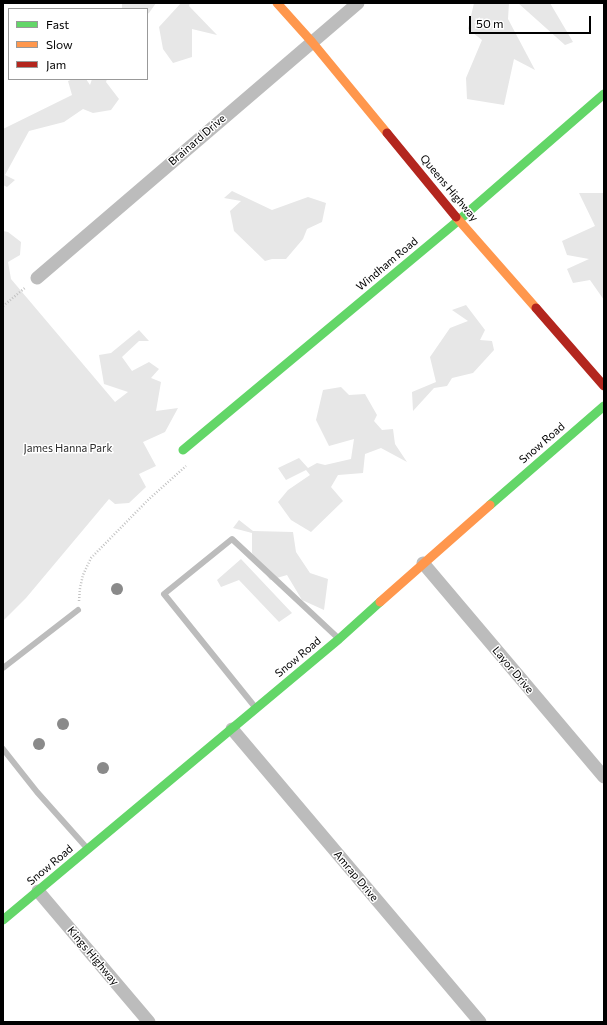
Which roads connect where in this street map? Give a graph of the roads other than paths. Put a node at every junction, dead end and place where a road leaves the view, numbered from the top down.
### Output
1 (277, 3) edge
2 (358, 3) edge
3 (312, 42) junction
4 (604, 94) edge
5 (459, 220) junction
6 (37, 278) road end
7 (604, 386) edge
8 (604, 406) edge
9 (183, 450) dead end
10 (423, 563) junction
11 (78, 610) road end
12 (339, 639) junction
13 (3, 668) edge
14 (256, 708) junction
15 (232, 729) junction
16 (3, 749) edge
17 (604, 777) edge
18 (88, 849) junction
19 (38, 891) junction
20 (3, 920) edge
21 (149, 1022) edge
22 (480, 1022) edge

1 - 3 street, Queens Highway
2 - 3 street, Brainard Drive
3 - 5 street, Queens Highway
3 - 6 street, Brainard Drive
4 - 5 street, Windham Road
5 - 7 street, Queens Highway
5 - 9 street, Windham Road
8 - 10 street, Snow Road
10 - 12 street, Snow Road
10 - 17 street, Layor Drive
11 - 13 lane
12 - 14 street, Snow Road
12 - 14 lane
14 - 15 street, Snow Road
15 - 18 street, Snow Road
15 - 22 street, Amrap Drive
16 - 18 lane
18 - 19 street, Snow Road
19 - 20 street, Snow Road
19 - 21 street, Kings Highway

